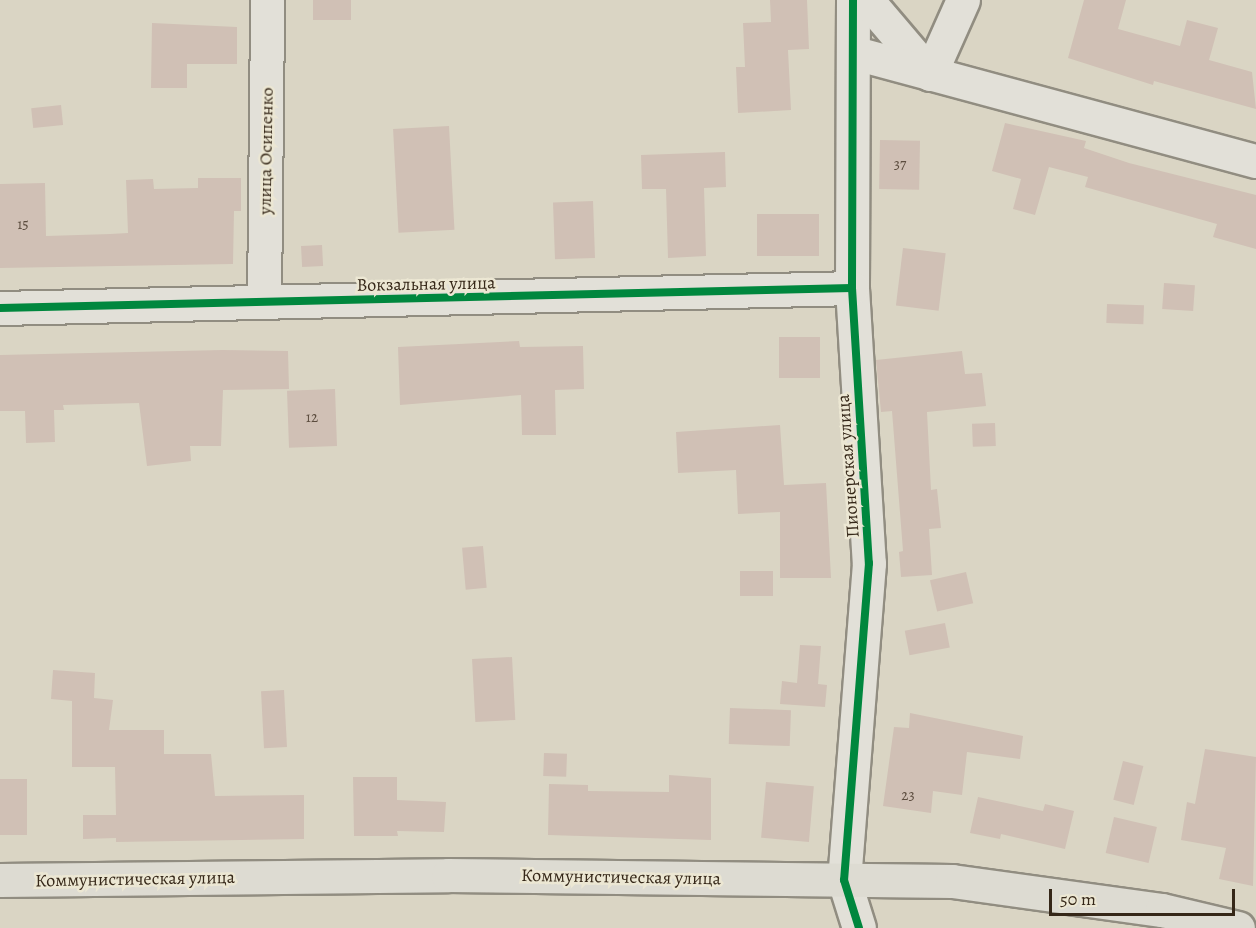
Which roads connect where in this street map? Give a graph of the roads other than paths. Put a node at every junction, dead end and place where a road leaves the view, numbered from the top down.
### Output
1 (267, 0) edge
2 (853, 0) edge
3 (867, 0) edge
4 (963, 0) edge
5 (855, 53) junction
6 (930, 74) junction
7 (1256, 161) edge
8 (852, 288) junction
9 (264, 301) junction
10 (0, 308) edge
11 (0, 880) edge
12 (844, 880) junction
13 (859, 928) edge
14 (1238, 928) edge

1 - 9 street, улица Осипенко
2 - 5 street, Пионерская улица
3 - 6 street
4 - 6 street
5 - 6 street
5 - 8 street, Пионерская улица
6 - 7 street
8 - 9 street, Вокзальная улица
8 - 12 street, Пионерская улица
9 - 10 street, Вокзальная улица
11 - 12 main road, Коммунистическая улица
12 - 13 street, Пионерская улица
12 - 14 main road, Коммунистическая улица

